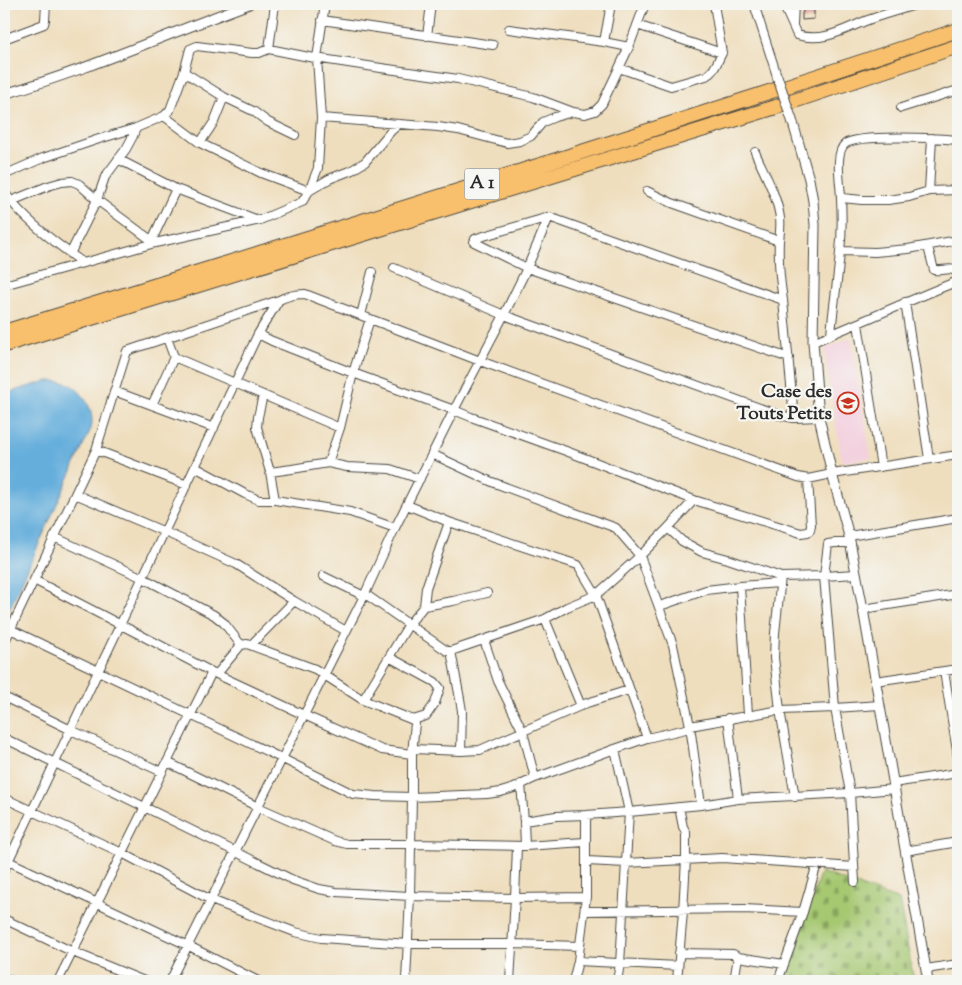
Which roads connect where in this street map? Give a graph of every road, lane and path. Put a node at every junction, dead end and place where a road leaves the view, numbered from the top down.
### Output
1 (46, 4) edge
2 (249, 4) edge
3 (275, 4) edge
4 (325, 4) edge
5 (431, 4) edge
6 (611, 4) edge
7 (645, 4) edge
8 (714, 4) edge
9 (754, 4) edge
10 (784, 4) edge
11 (794, 4) edge
12 (917, 4) edge
13 (322, 20) junction
14 (637, 25) junction
15 (792, 26) junction
16 (509, 29) dead end
17 (958, 30) edge
18 (427, 36) junction
19 (4, 39) edge
20 (604, 42) junction
21 (493, 45) dead end
22 (958, 46) edge
23 (629, 47) junction
24 (269, 49) junction
25 (722, 53) junction
26 (317, 58) junction
27 (619, 68) junction
28 (184, 72) junction
29 (778, 76) joint
30 (958, 90) edge
31 (4, 94) edge
32 (224, 97) junction
33 (901, 108) dead end
34 (573, 112) junction
35 (164, 116) junction
36 (321, 118) junction
37 (399, 124) junction
38 (136, 128) junction
39 (295, 135) dead end
40 (932, 138) junction
41 (958, 140) edge
42 (200, 143) junction
43 (755, 152) dead end
44 (118, 159) junction
45 (4, 174) edge
46 (176, 189) junction
47 (958, 190) edge
48 (4, 191) edge
49 (310, 191) junction
50 (647, 191) dead end
51 (929, 191) junction
52 (842, 198) junction
53 (97, 200) junction
54 (7, 203) edge
55 (549, 217) junction
56 (260, 220) junction
57 (958, 240) edge
58 (779, 241) junction
59 (154, 242) junction
60 (928, 247) junction
61 (840, 251) junction
62 (70, 254) junction
63 (82, 262) junction
64 (394, 268) dead end
65 (528, 268) junction
66 (372, 272) dead end
67 (958, 281) edge
68 (4, 285) edge
69 (279, 300) junction
70 (783, 300) junction
71 (905, 302) junction
72 (504, 314) junction
73 (361, 315) junction
74 (370, 319) junction
75 (858, 324) junction
76 (4, 332) edge
77 (258, 334) junction
78 (831, 335) junction
79 (167, 338) junction
80 (813, 342) junction
81 (4, 345) edge
82 (174, 357) junction
83 (788, 358) junction
84 (480, 361) junction
85 (353, 373) junction
86 (235, 383) junction
87 (114, 392) junction
88 (263, 395) junction
89 (152, 406) junction
90 (454, 410) junction
91 (819, 417) junction
92 (794, 418) junction
93 (214, 428) junction
94 (340, 428) junction
95 (96, 450) junction
96 (432, 454) junction
97 (958, 454) edge
98 (929, 459) junction
99 (328, 463) junction
100 (195, 467) junction
101 (881, 467) junction
102 (270, 472) junction
103 (832, 474) junction
104 (420, 479) junction
105 (808, 479) junction
106 (187, 485) junction
107 (75, 494) junction
108 (275, 500) junction
109 (694, 500) junction
110 (407, 506) junction
111 (958, 518) edge
112 (449, 522) junction
113 (395, 528) junction
114 (668, 528) junction
115 (165, 532) junction
116 (54, 537) junction
117 (849, 540) junction
118 (640, 556) junction
119 (856, 574) junction
120 (324, 576) dead end
121 (824, 576) junction
122 (143, 578) junction
123 (34, 580) junction
124 (780, 580) junction
125 (740, 586) junction
126 (487, 593) dead end
127 (958, 594) edge
128 (596, 595) junction
129 (364, 596) junction
130 (294, 600) junction
131 (424, 606) junction
132 (660, 606) junction
133 (863, 609) junction
134 (545, 618) junction
135 (409, 624) junction
136 (121, 625) junction
137 (10, 629) junction
138 (346, 631) junction
139 (484, 640) junction
140 (4, 643) edge
141 (241, 645) junction
142 (251, 645) junction
143 (451, 651) junction
144 (388, 657) junction
145 (958, 669) edge
146 (99, 670) junction
147 (944, 671) junction
148 (214, 673) junction
149 (324, 674) junction
150 (875, 681) junction
151 (629, 690) junction
152 (4, 697) edge
153 (363, 700) junction
154 (880, 705) junction
155 (581, 706) junction
156 (835, 708) junction
157 (780, 710) junction
158 (304, 715) junction
159 (748, 715) junction
160 (190, 716) junction
161 (728, 718) junction
162 (413, 720) junction
163 (690, 727) junction
164 (71, 730) junction
165 (522, 732) junction
166 (4, 738) edge
167 (646, 738) junction
168 (614, 749) junction
169 (412, 751) junction
170 (461, 751) junction
171 (958, 757) edge
172 (283, 759) junction
173 (167, 762) junction
174 (55, 764) junction
175 (162, 772) junction
176 (958, 773) edge
177 (535, 778) junction
178 (521, 784) junction
179 (894, 786) junction
180 (850, 793) junction
181 (412, 797) junction
182 (795, 797) junction
183 (4, 798) edge
184 (738, 800) junction
185 (701, 805) junction
186 (145, 807) junction
187 (258, 807) junction
188 (679, 807) junction
189 (32, 812) junction
190 (629, 812) junction
191 (586, 815) junction
192 (524, 821) junction
193 (585, 842) junction
194 (958, 842) edge
195 (411, 844) junction
196 (521, 846) junction
197 (905, 851) junction
198 (236, 852) junction
199 (122, 854) junction
200 (686, 859) junction
201 (6, 861) edge
202 (587, 861) junction
203 (626, 863) junction
204 (817, 864) junction
205 (854, 866) junction
206 (4, 870) edge
207 (855, 882) dead end
208 (410, 896) junction
209 (586, 897) junction
210 (515, 898) junction
211 (212, 900) junction
212 (97, 903) junction
213 (684, 909) junction
214 (624, 910) junction
215 (585, 911) junction
216 (803, 912) junction
217 (4, 919) edge
218 (409, 944) junction
219 (512, 944) junction
220 (189, 946) junction
221 (580, 946) junction
222 (73, 952) junction
223 (679, 954) junction
224 (738, 957) junction
225 (578, 961) junction
226 (620, 964) junction
227 (784, 964) junction
228 (958, 964) edge
229 (678, 966) junction
230 (926, 969) junction
231 (4, 978) edge
232 (12, 981) edge
233 (58, 981) edge
234 (144, 981) edge
235 (170, 981) edge
236 (258, 981) edge
237 (406, 981) edge
238 (510, 981) edge
239 (573, 981) edge
240 (617, 981) edge
241 (677, 981) edge
242 (734, 981) edge
243 (778, 981) edge
244 (928, 981) edge

1 - 19 street
2 - 31 street
3 - 24 street
4 - 13 street
5 - 18 street
6 - 20 street
7 - 14 street
8 - 25 street
9 - 29 street
10 - 15 street
11 - 15 street
12 - 15 street
13 - 18 street
13 - 26 street
14 - 23 street
14 - 25 street
16 - 20 street
17 - 76 highway, A 1
18 - 21 street
20 - 23 street
22 - 81 highway, A 1
23 - 27 street
24 - 26 street
24 - 28 street
25 - 27 street
26 - 34 street
26 - 36 street
27 - 34 street
28 - 32 street
28 - 35 street
29 - 80 street, bridge
30 - 33 street
32 - 39 street
32 - 42 street
34 - 37 street
35 - 38 street
35 - 42 street
36 - 37 street
36 - 49 street
37 - 49 street
38 - 44 street
38 - 45 street
40 - 41 street
40 - 51 street
40 - 52 street
42 - 49 street
43 - 58 street
44 - 46 street
44 - 53 street
46 - 56 street
46 - 59 street
47 - 51 street
48 - 54 street
49 - 56 street
50 - 58 street
51 - 52 street
52 - 61 street
53 - 54 street
53 - 59 street
53 - 62 street
54 - 62 street
55 - 65 street
55 - 65 street
55 - 70 street
56 - 59 street
57 - 60 street
58 - 70 street
59 - 63 street
60 - 61 street
60 - 67 street
61 - 78 street
62 - 63 street
63 - 68 street
64 - 72 street
65 - 72 street
65 - 83 street
66 - 73 street
67 - 71 street
69 - 73 street
69 - 77 street
69 - 79 street
70 - 83 street
71 - 75 street
71 - 98 street
72 - 84 street
72 - 92 street
73 - 74 street
74 - 84 street
74 - 85 street
75 - 78 street
75 - 101 street
77 - 85 street
77 - 86 street
78 - 80 street
79 - 82 street
79 - 87 street
80 - 91 street
82 - 86 street
82 - 89 street
83 - 92 street
84 - 90 street
84 - 105 street
85 - 90 street
85 - 94 street
86 - 88 street
86 - 93 street
87 - 89 street
87 - 95 street
88 - 94 street
88 - 102 street
89 - 93 street
90 - 96 street
90 - 109 street
91 - 92 street
91 - 103 street
93 - 100 street
94 - 99 street
95 - 106 street
95 - 107 street
96 - 104 street
96 - 118 street
97 - 98 street
98 - 101 street
99 - 102 street
99 - 104 street
100 - 106 street
100 - 108 street
101 - 103 street
102 - 108 street
103 - 105 street
103 - 117 street
104 - 110 street
105 - 109 street
106 - 115 street
107 - 115 street
107 - 116 street
108 - 113 street
109 - 114 street
110 - 112 street
110 - 113 street
111 - 117 street
112 - 128 street
112 - 131 street
113 - 129 street
114 - 118 street
114 - 124 street
115 - 122 street
115 - 130 street
116 - 122 street
116 - 123 street
117 - 119 street
117 - 121 street
118 - 128 street
118 - 132 street
119 - 121 street
119 - 133 street
120 - 129 street
121 - 124 street
121 - 156 street
122 - 136 street
122 - 141 street
123 - 136 street
123 - 137 street
124 - 125 street
124 - 157 street
125 - 132 street
125 - 159 street
126 - 131 street
127 - 133 street
128 - 134 street
128 - 151 street
129 - 135 street
129 - 138 street
130 - 138 street
130 - 142 street
131 - 135 street
132 - 163 street
133 - 150 street
134 - 139 street
134 - 155 street
135 - 143 street
135 - 144 street
136 - 146 street
136 - 148 street
137 - 140 street
137 - 146 street
138 - 149 street
139 - 143 street
139 - 165 street
141 - 142 street
141 - 148 street
142 - 149 street
143 - 170 street
144 - 153 street
144 - 162 street
145 - 147 street
146 - 160 street
146 - 164 street
147 - 150 street
147 - 171 street
148 - 158 street
148 - 160 street
149 - 153 street
149 - 158 street
150 - 154 street
151 - 155 street
151 - 167 street
152 - 164 street
153 - 162 street
154 - 156 street
154 - 179 street
155 - 165 street
156 - 157 street
156 - 180 street
157 - 159 street
157 - 182 street
158 - 169 street
158 - 172 street
159 - 161 street
160 - 172 street
160 - 173 street
161 - 163 street
161 - 184 street
162 - 169 street
163 - 167 street
163 - 185 street
164 - 174 street
164 - 175 street
165 - 170 street
165 - 177 street
166 - 174 street
167 - 168 street
168 - 177 street
168 - 190 street
169 - 170 street
169 - 181 street
172 - 181 street
172 - 187 street
173 - 175 street
173 - 187 street
174 - 186 street
174 - 189 street
175 - 186 street
176 - 179 street
177 - 178 street
178 - 181 street
178 - 192 street
179 - 180 street
179 - 197 street
180 - 182 street
180 - 205 street
181 - 195 street
182 - 184 street
183 - 189 street
184 - 185 street
185 - 188 street
186 - 198 street
186 - 199 street
187 - 195 street
187 - 198 street
188 - 190 street
188 - 200 street
189 - 199 street
189 - 201 street
190 - 191 street
190 - 203 street
191 - 192 street
191 - 193 street
192 - 196 street
193 - 196 street
193 - 202 street
194 - 197 street
195 - 196 street
195 - 208 street
196 - 210 street
197 - 230 street
198 - 208 street
198 - 211 street
199 - 211 street
199 - 212 street
200 - 203 street
200 - 204 street
200 - 213 street
201 - 206 street
201 - 212 street
202 - 203 street
202 - 209 street
203 - 214 street
204 - 205 street
204 - 216 street
205 - 207 street
208 - 210 street
208 - 218 street
209 - 210 street
209 - 215 street
210 - 219 street
211 - 218 street
211 - 220 street
212 - 220 street
212 - 222 street
213 - 214 street
213 - 216 street
213 - 223 street
214 - 215 street
214 - 226 street
215 - 221 street
216 - 227 street
217 - 222 street
218 - 219 street
218 - 237 street
219 - 221 street
219 - 238 street
220 - 235 street
220 - 236 street
221 - 225 street
222 - 233 street
222 - 234 street
223 - 224 street
223 - 229 street
224 - 227 street
224 - 242 street
225 - 226 street
225 - 239 street
226 - 229 street
226 - 240 street
227 - 243 street
228 - 230 street
229 - 241 street
230 - 244 street
231 - 232 street

